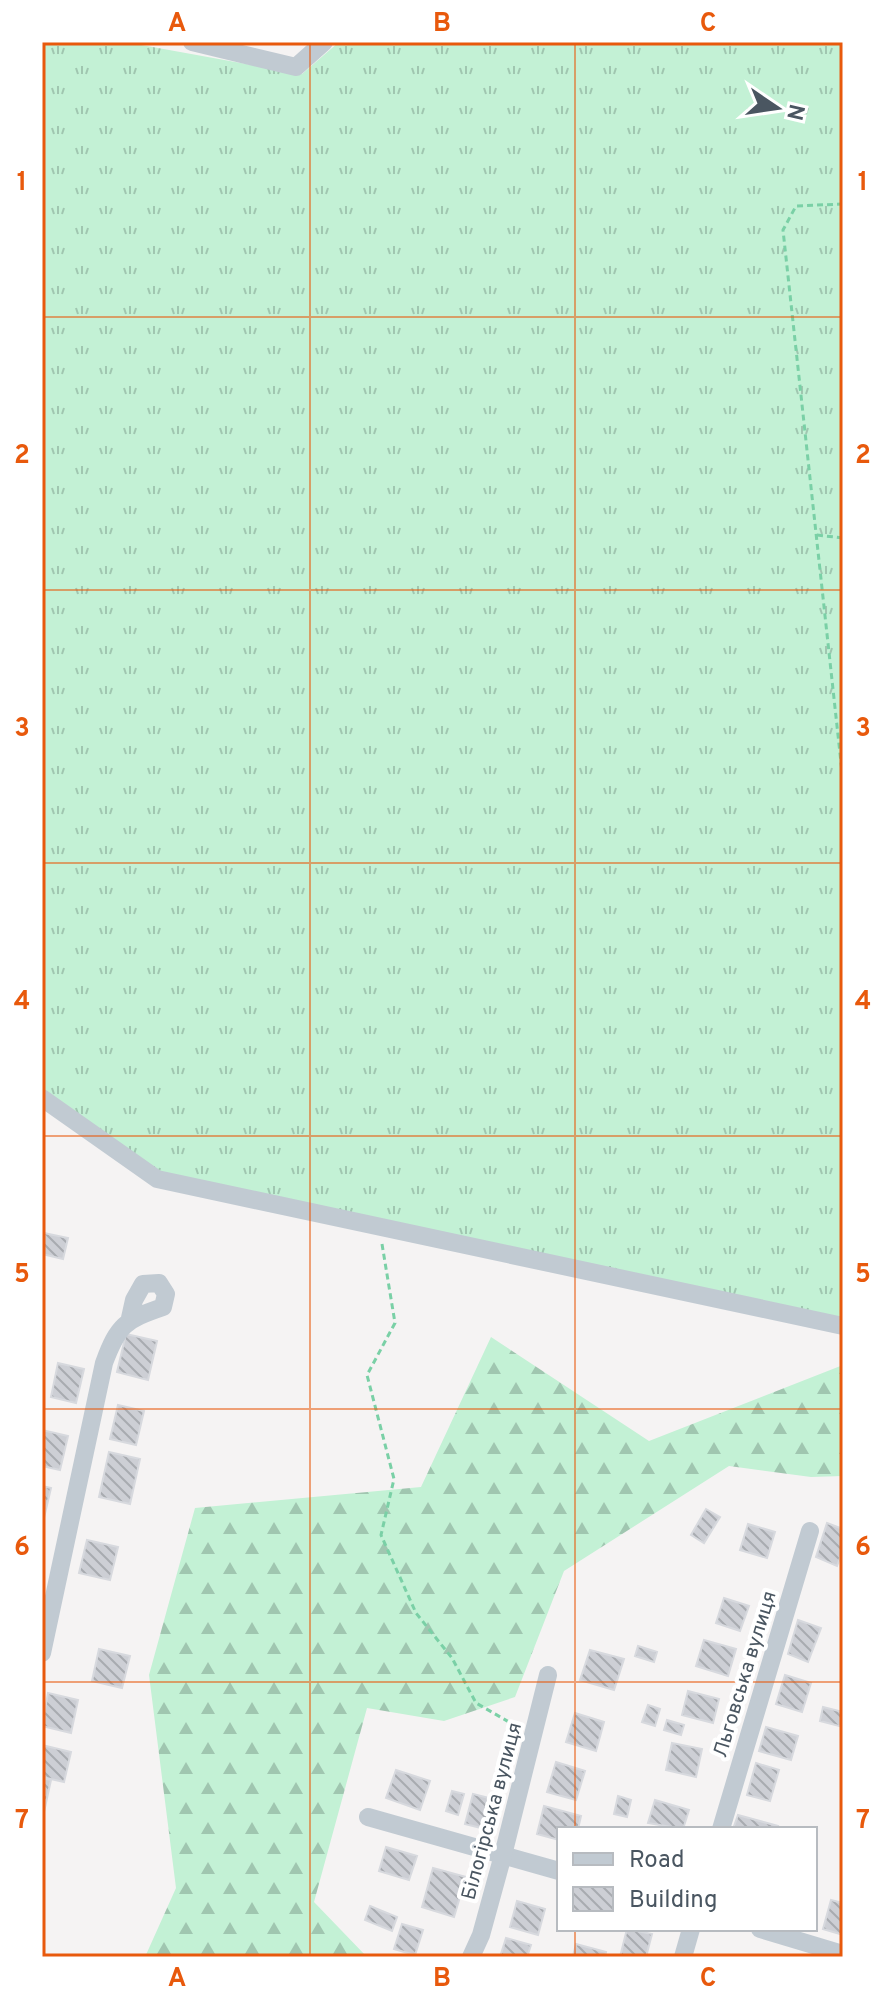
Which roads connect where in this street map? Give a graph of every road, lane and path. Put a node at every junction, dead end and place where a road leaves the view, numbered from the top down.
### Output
1 (192, 42) edge
2 (324, 42) edge
3 (843, 204) edge
4 (817, 535) junction
5 (843, 538) edge
6 (843, 781) edge
7 (42, 1098) edge
8 (385, 1228) junction
9 (130, 1318) dead end
10 (843, 1326) edge
11 (810, 1531) dead end
12 (42, 1653) edge
13 (548, 1675) dead end
14 (533, 1736) junction
15 (368, 1817) dead end
16 (722, 1827) edge
17 (503, 1855) junction
18 (557, 1870) edge
19 (690, 1931) edge
20 (767, 1931) edge
21 (843, 1954) edge
22 (471, 1957) edge
23 (683, 1957) edge

1 - 2 street
3 - 4 path
4 - 5 path
4 - 6 path
7 - 8 street
8 - 10 street
8 - 14 path
9 - 12 street
11 - 16 street, Льговська вулиця
13 - 14 street, Білогірська вулиця
14 - 17 street, Білогірська вулиця
15 - 17 street
17 - 18 street
17 - 22 street, Білогірська вулиця
19 - 23 street
20 - 21 street

